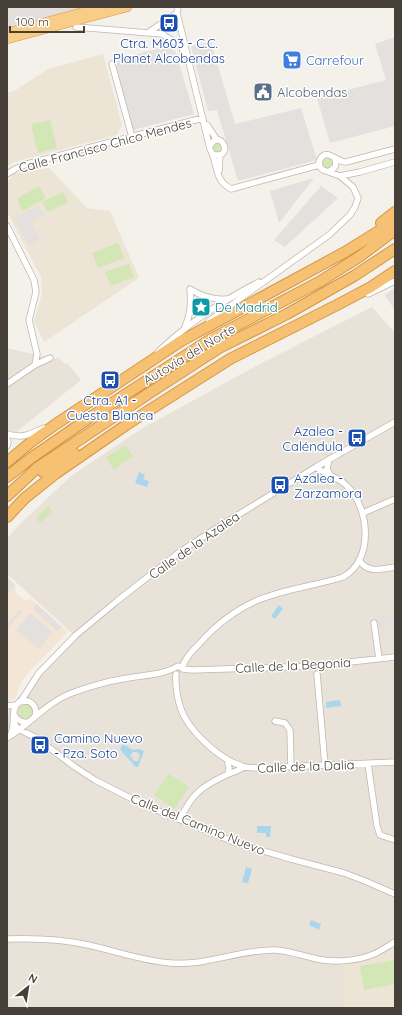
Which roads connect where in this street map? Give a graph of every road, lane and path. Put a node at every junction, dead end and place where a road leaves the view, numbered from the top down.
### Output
1 (102, 7) edge
2 (127, 7) edge
3 (177, 10) edge
4 (112, 11) junction
5 (76, 27) joint
6 (7, 32) edge
7 (149, 32) junction
8 (7, 39) edge
9 (112, 64) dead end
10 (191, 70) junction
11 (203, 118) junction
12 (132, 137) junction
13 (217, 140) junction
14 (210, 146) junction
15 (395, 149) edge
16 (213, 154) junction
17 (220, 155) junction
18 (336, 159) junction
19 (395, 162) edge
20 (319, 165) junction
21 (329, 171) junction
22 (7, 174) edge
23 (340, 176) junction
24 (218, 177) junction
25 (395, 212) edge
26 (395, 221) edge
27 (7, 226) edge
28 (395, 230) edge
29 (395, 249) edge
30 (311, 270) junction
31 (279, 271) junction
32 (395, 272) edge
33 (395, 281) edge
34 (226, 299) junction
35 (339, 304) junction
36 (184, 328) junction
37 (181, 341) junction
38 (164, 353) junction
39 (50, 358) dead end
40 (35, 365) junction
41 (142, 367) junction
42 (7, 384) edge
43 (395, 422) edge
44 (56, 424) junction
45 (126, 425) junction
46 (7, 434) edge
47 (7, 439) edge
48 (7, 446) edge
49 (329, 459) junction
50 (7, 462) edge
51 (316, 467) junction
52 (7, 471) edge
53 (7, 477) edge
54 (331, 477) junction
55 (7, 496) edge
56 (395, 499) edge
57 (363, 514) junction
58 (7, 517) edge
59 (359, 560) junction
60 (395, 567) edge
61 (374, 623) dead end
62 (395, 657) edge
63 (379, 659) junction
64 (183, 670) junction
65 (175, 672) junction
66 (317, 674) dead end
67 (21, 701) junction
68 (54, 702) junction
69 (34, 704) junction
70 (16, 705) junction
71 (7, 706) edge
72 (7, 712) edge
73 (14, 718) junction
74 (32, 720) junction
75 (275, 720) dead end
76 (20, 730) junction
77 (34, 737) junction
78 (8, 738) edge
79 (228, 759) junction
80 (395, 762) edge
81 (368, 764) junction
82 (325, 765) junction
83 (244, 767) junction
84 (291, 767) junction
85 (228, 774) junction
86 (180, 819) junction
87 (395, 840) edge
88 (395, 894) edge
89 (7, 939) edge
90 (395, 942) edge

1 - 6 highway
2 - 4 highway
3 - 7 street
3 - 10 street
4 - 5 highway
4 - 8 highway
5 - 7 street
7 - 10 street
9 - 12 street
10 - 11 street
11 - 12 street, Calle Francisco Chico Mendes
11 - 13 street
11 - 14 street
12 - 22 street, Calle Francisco Chico Mendes
13 - 14 street
13 - 17 street
14 - 16 street
15 - 18 street
16 - 17 street
16 - 24 street
17 - 24 street
18 - 20 street
18 - 21 street
19 - 23 street
20 - 21 street
20 - 24 street
21 - 23 street
23 - 31 street
25 - 30 highway
26 - 30 highway
27 - 40 street
28 - 53 highway, Autovía del Norte
29 - 55 highway, Autovía del Norte
30 - 37 highway
31 - 34 street
31 - 37 street
32 - 35 highway
33 - 35 street
34 - 36 street
34 - 36 street
35 - 45 highway
36 - 41 street
37 - 38 highway
38 - 41 highway
38 - 52 highway
39 - 40 street
40 - 42 street
41 - 44 highway
43 - 49 street, Calle de la Azalea
44 - 46 street
44 - 50 highway
45 - 55 highway
45 - 58 highway
47 - 48 street
49 - 51 street, Calle de la Azalea
49 - 54 street
51 - 54 street
51 - 67 street, Calle de la Azalea
54 - 57 street
56 - 57 street
57 - 59 street
59 - 60 street
59 - 64 street
61 - 63 street
62 - 63 street, Calle de la Begonia
63 - 64 street, Calle de la Begonia
64 - 65 street, Calle de la Begonia
65 - 68 street
65 - 79 street, Calle de la Dalia
66 - 82 street
67 - 69 street
67 - 70 street
68 - 69 street
68 - 74 street
69 - 74 street
70 - 71 street
70 - 73 street
72 - 73 street
73 - 74 street
73 - 76 street
73 - 78 street
74 - 76 street
74 - 77 street
75 - 84 street
76 - 77 street, Calle del Camino Nuevo
76 - 78 street
77 - 86 street, Calle del Camino Nuevo
79 - 83 street, Calle de la Dalia
79 - 85 street
80 - 81 street, Calle de la Dalia
81 - 82 street, Calle de la Dalia
81 - 87 street
82 - 84 street, Calle de la Dalia
83 - 84 street, Calle de la Dalia
83 - 85 street
85 - 86 street
86 - 88 street, Calle del Camino Nuevo
89 - 90 street

